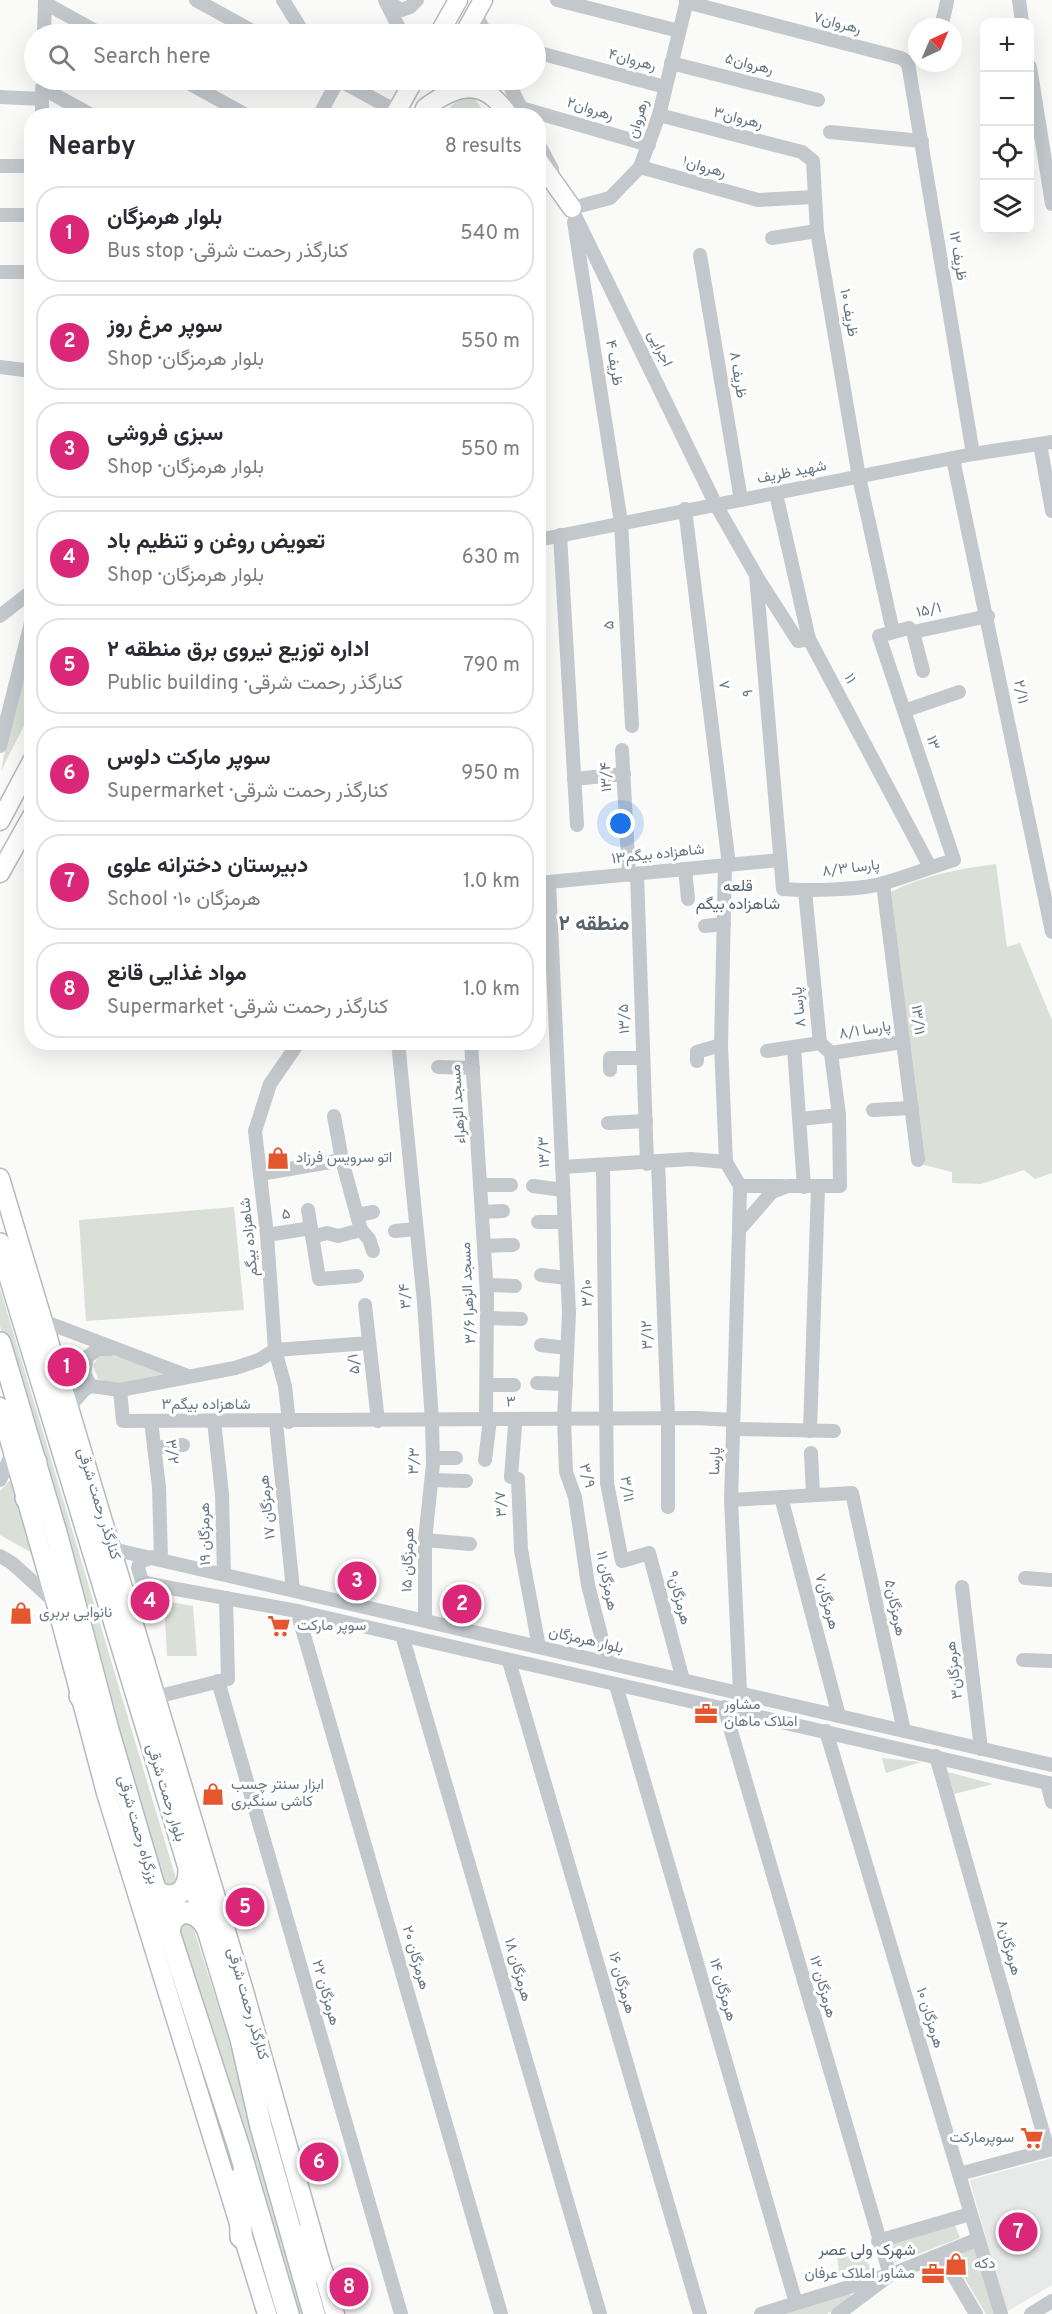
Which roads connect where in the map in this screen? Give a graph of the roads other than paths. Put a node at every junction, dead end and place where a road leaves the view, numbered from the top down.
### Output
1 (196, 0) edge
2 (283, 0) edge
3 (386, 0) edge
4 (417, 0) edge
5 (458, 0) edge
6 (557, 0) edge
7 (1019, 0) edge
8 (687, 1) edge
9 (45, 2) edge
10 (947, 2) dead end
11 (479, 7) edge
12 (943, 18) edge
13 (1021, 18) edge
14 (44, 24) edge
15 (84, 24) edge
16 (240, 24) edge
17 (298, 24) edge
18 (397, 24) edge
19 (445, 24) edge
20 (470, 24) edge
21 (483, 24) edge
22 (679, 31) junction
23 (546, 55) edge
24 (908, 59) edge
25 (671, 63) junction
26 (913, 72) edge
27 (1030, 72) edge
28 (665, 87) junction
29 (37, 90) edge
30 (42, 90) edge
31 (44, 90) edge
32 (201, 90) edge
33 (333, 90) edge
34 (356, 90) edge
35 (407, 90) edge
36 (435, 90) edge
37 (457, 90) edge
38 (483, 90) edge
39 (510, 90) edge
40 (0, 97) edge
41 (818, 100) dead end
42 (42, 108) edge
43 (78, 108) edge
44 (234, 108) edge
45 (323, 108) edge
46 (387, 108) edge
47 (398, 108) edge
48 (425, 108) edge
49 (428, 108) edge
50 (510, 108) edge
51 (516, 108) edge
52 (659, 115) junction
53 (546, 120) edge
54 (831, 132) dead end
55 (922, 141) junction
56 (649, 145) junction
57 (809, 156) joint
58 (546, 158) edge
59 (0, 166) edge
60 (24, 166) edge
61 (640, 167) junction
62 (546, 171) edge
63 (546, 184) edge
64 (814, 197) junction
65 (1052, 204) edge
66 (572, 208) junction
67 (0, 215) edge
68 (24, 216) edge
69 (818, 231) junction
70 (772, 238) dead end
71 (700, 255) dead end
72 (0, 272) edge
73 (24, 272) edge
74 (0, 367) edge
75 (24, 370) edge
76 (1046, 443) edge
77 (973, 454) junction
78 (953, 459) junction
79 (859, 477) junction
80 (776, 494) junction
81 (741, 500) junction
82 (716, 504) junction
83 (685, 509) junction
84 (1052, 511) edge
85 (621, 522) junction
86 (560, 535) junction
87 (546, 538) edge
88 (756, 575) junction
89 (24, 597) edge
90 (0, 616) edge
91 (988, 616) junction
92 (913, 632) junction
93 (886, 634) junction
94 (809, 639) junction
95 (24, 644) edge
96 (922, 671) dead end
97 (958, 692) dead end
98 (6, 699) edge
99 (904, 711) junction
100 (632, 726) dead end
101 (0, 746) edge
102 (622, 750) dead end
103 (624, 774) junction
104 (24, 776) edge
105 (574, 779) junction
106 (0, 821) edge
107 (577, 825) dead end
108 (24, 830) edge
109 (780, 860) junction
110 (954, 860) joint
111 (727, 865) junction
112 (930, 867) junction
113 (685, 869) junction
114 (0, 873) edge
115 (633, 874) junction
116 (546, 883) edge
117 (883, 884) junction
118 (783, 889) joint
119 (805, 891) junction
120 (688, 899) dead end
121 (546, 915) edge
122 (724, 924) junction
123 (705, 926) dead end
124 (1052, 932) edge
125 (903, 1042) junction
126 (721, 1045) junction
127 (794, 1048) junction
128 (826, 1048) junction
129 (293, 1050) edge
130 (399, 1050) edge
131 (472, 1050) edge
132 (767, 1051) dead end
133 (643, 1058) junction
134 (697, 1061) dead end
135 (438, 1067) dead end
136 (473, 1068) junction
137 (610, 1070) dead end
138 (912, 1108) junction
139 (873, 1110) dead end
140 (838, 1115) junction
141 (334, 1116) dead end
142 (800, 1119) junction
143 (646, 1120) junction
144 (608, 1123) dead end
145 (342, 1160) junction
146 (918, 1160) dead end
147 (726, 1162) junction
148 (653, 1163) junction
149 (479, 1164) joint
150 (562, 1167) junction
151 (603, 1167) junction
152 (260, 1174) junction
153 (0, 1178) edge
154 (480, 1185) junction
155 (511, 1185) dead end
156 (533, 1186) dead end
157 (740, 1186) junction
158 (788, 1186) junction
159 (804, 1187) junction
160 (818, 1187) junction
161 (563, 1190) junction
162 (308, 1210) dead end
163 (503, 1211) dead end
164 (373, 1212) dead end
165 (482, 1212) junction
166 (357, 1215) junction
167 (538, 1222) dead end
168 (565, 1222) junction
169 (416, 1229) junction
170 (361, 1230) junction
171 (739, 1230) junction
172 (395, 1231) dead end
173 (311, 1232) junction
174 (267, 1235) junction
175 (0, 1244) edge
176 (513, 1245) dead end
177 (484, 1246) junction
178 (373, 1251) dead end
179 (541, 1275) dead end
180 (357, 1276) dead end
181 (567, 1278) junction
182 (487, 1286) junction
183 (515, 1287) dead end
184 (365, 1305) dead end
185 (488, 1318) junction
186 (521, 1319) dead end
187 (43, 1321) junction
188 (0, 1343) edge
189 (369, 1343) junction
190 (541, 1345) dead end
191 (567, 1348) junction
192 (115, 1350) junction
193 (275, 1350) junction
194 (190, 1376) junction
195 (537, 1383) dead end
196 (566, 1384) junction
197 (487, 1385) junction
198 (514, 1385) dead end
199 (91, 1386) junction
200 (120, 1390) junction
201 (0, 1407) edge
202 (69, 1407) junction
203 (668, 1418) junction
204 (606, 1419) junction
205 (488, 1420) junction
206 (564, 1420) junction
207 (151, 1421) junction
208 (378, 1421) junction
209 (432, 1421) junction
210 (214, 1422) junction
211 (283, 1422) junction
212 (733, 1425) junction
213 (515, 1426) dead end
214 (810, 1431) junction
215 (834, 1431) dead end
216 (183, 1445) dead end
217 (154, 1448) junction
218 (13, 1451) junction
219 (811, 1453) dead end
220 (433, 1458) junction
221 (456, 1458) dead end
222 (485, 1460) dead end
223 (36, 1461) junction
224 (0, 1480) edge
225 (432, 1480) junction
226 (466, 1481) dead end
227 (813, 1495) junction
228 (781, 1497) junction
229 (26, 1498) junction
230 (731, 1500) junction
231 (429, 1502) joint
232 (668, 1507) dead end
233 (425, 1540) junction
234 (582, 1541) joint
235 (470, 1544) dead end
236 (112, 1548) junction
237 (0, 1556) edge
238 (157, 1558) junction
239 (622, 1562) joint
240 (224, 1574) junction
241 (1025, 1578) dead end
242 (1052, 1580) edge
243 (149, 1584) junction
244 (962, 1587) dead end
245 (293, 1590) junction
246 (127, 1597) junction
247 (226, 1598) junction
248 (56, 1604) junction
249 (297, 1611) junction
250 (425, 1620) junction
251 (402, 1635) junction
252 (539, 1647) junction
253 (1023, 1660) dead end
254 (1052, 1660) edge
255 (509, 1661) junction
256 (144, 1662) junction
257 (608, 1663) junction
258 (223, 1680) junction
259 (683, 1680) junction
260 (616, 1685) junction
261 (740, 1692) junction
262 (80, 1695) junction
263 (156, 1697) junction
264 (724, 1707) junction
265 (141, 1715) junction
266 (839, 1716) junction
267 (108, 1730) junction
268 (826, 1731) junction
269 (904, 1731) junction
270 (981, 1749) junction
271 (936, 1756) junction
272 (1052, 1765) edge
273 (1049, 1784) edge
274 (1052, 1802) edge
275 (189, 1870) junction
276 (153, 1883) junction
277 (206, 1926) junction
278 (170, 1938) junction
279 (239, 2148) junction
280 (1050, 2149) edge
281 (959, 2174) junction
282 (285, 2212) junction
283 (970, 2214) junction
284 (241, 2237) junction
285 (978, 2239) junction
286 (878, 2241) junction
287 (942, 2256) junction
288 (323, 2274) junction
289 (890, 2275) junction
290 (857, 2301) junction
291 (1052, 2301) edge
292 (796, 2303) junction
293 (267, 2314) edge
294 (288, 2314) edge
295 (314, 2314) edge
296 (335, 2314) edge
297 (401, 2314) edge
298 (501, 2314) edge
299 (600, 2314) edge
300 (700, 2314) edge
301 (761, 2314) edge
302 (838, 2314) edge
303 (865, 2314) edge
304 (976, 2314) edge
305 (1001, 2314) edge
306 (1031, 2314) edge

1 - 16 street
2 - 17 street
3 - 4 street
3 - 18 street
5 - 19 main road
6 - 22 street
7 - 13 street
8 - 22 street, رهروان
8 - 24 street, رهروان۷
9 - 14 street
9 - 15 street
10 - 12 street
11 - 20 main road
11 - 21 street
22 - 25 street, رهروان
23 - 28 street, رهروان۴
25 - 28 street, رهروان
25 - 41 street, رهروان۵
26 - 55 street, ظریف ۱۲
27 - 65 street
28 - 52 street, رهروان
29 - 40 street
30 - 42 street
31 - 43 street
32 - 44 street
33 - 45 street
34 - 46 street
35 - 47 main road
36 - 48 main road
37 - 49 main road
38 - 50 main road
39 - 51 street
52 - 56 street, رهروان
52 - 57 street, رهروان۳
53 - 56 street, رهروان۲
54 - 55 street
55 - 77 street, ظریف ۱۲
56 - 61 street, رهروان
57 - 64 street, ظریف ۱۰
58 - 66 street, اجرایی
59 - 60 street
61 - 64 street, رهروان۱
61 - 66 street, رهروان
62 - 66 main road
63 - 66 street
64 - 69 street, ظریف ۱۰
66 - 82 street, اجرایی
66 - 85 street, ظریف ۴
67 - 68 street
69 - 70 street
69 - 79 street, ظریف ۱۰
71 - 81 street, ظریف ۸
72 - 73 street
74 - 75 street
76 - 77 street, شهید ظریف
76 - 84 street
77 - 78 street, شهید ظریف
78 - 79 street, شهید ظریف
78 - 91 street, ۲/۱۱
79 - 80 street, شهید ظریف
79 - 93 street, ۱۳
80 - 81 street, شهید ظریف
80 - 94 street, ۱۱
81 - 82 street, شهید ظریف
82 - 83 street, شهید ظریف
82 - 88 street, ۹
83 - 85 street, شهید ظریف
83 - 111 street, ۷
85 - 86 street, شهید ظریف
85 - 100 street, ۵
86 - 87 street, شهید ظریف
86 - 105 street
88 - 94 street
88 - 109 street, ۹
89 - 90 street
91 - 92 street, ۱۵/۱
91 - 124 street, ۲/۱۱
92 - 93 street, ۱۵/۱
92 - 96 street
93 - 99 street, ۱۳
94 - 112 street, ۱۱
95 - 98 street
97 - 99 street
98 - 101 street
99 - 110 street, ۱۳
102 - 103 street, ۱۳/۴
103 - 105 street
103 - 115 street, ۱۳/۴
104 - 106 main road
105 - 107 street
108 - 114 main road
109 - 111 street, شاهزاده بیگم۱۳
109 - 118 street, ۹
110 - 112 street, ۸/۳ پارسا
111 - 113 street, شاهزاده بیگم۱۳
111 - 122 street, ۷
112 - 117 street, ۸/۳ پارسا
113 - 115 street, شاهزاده بیگم۱۳
113 - 120 street
115 - 116 street, شاهزاده بیگم۱۳
115 - 133 street, ۱۳/۵
117 - 119 street, ۸/۳ پارسا
117 - 125 street, ۱۳/۱۱
118 - 119 street, ۸/۳ پارسا
119 - 128 street, ۸ پارسا
121 - 150 street, ۱۳/۳
122 - 123 street
122 - 126 street, ۷
125 - 128 street, ۸/۱ پارسا
125 - 138 street, ۱۳/۱۱
126 - 134 street
126 - 147 street, ۷
127 - 128 street, ۸/۱ پارسا
127 - 132 street, ۸/۱ پارسا
127 - 142 street
128 - 140 street, ۸ پارسا
129 - 152 street, شاهزاده بیگم
130 - 169 street, ۳/۴
131 - 136 street, مسجد الزهراء
133 - 137 street
133 - 143 street, ۱۳/۵
135 - 136 street
136 - 149 street, مسجد الزهراء
138 - 139 street
138 - 146 street, ۱۳/۱۱
140 - 142 street
140 - 160 street, ۸ پارسا
141 - 145 street
142 - 159 street
143 - 144 street
143 - 148 street, ۱۳/۵
145 - 152 street
145 - 166 street
147 - 148 street
147 - 157 street
148 - 151 street
148 - 203 street, ۳/۱۲
149 - 154 street, مسجد الزهرا ۳/۶
150 - 151 street
150 - 161 street, ۱۳/۳
151 - 204 street, ۳/۱۰
152 - 174 street, شاهزاده بیگم
153 - 187 main road, کنارگذر رحمت شرقی
154 - 155 street
154 - 165 street, مسجد الزهرا ۳/۶
156 - 161 street
157 - 158 street
157 - 171 street, پارسا
158 - 159 street
158 - 171 street
159 - 160 street
160 - 214 street
161 - 168 street, ۱۳/۳
162 - 173 street
163 - 165 street
164 - 166 street
165 - 177 street, مسجد الزهرا ۳/۶
166 - 170 street
167 - 168 street
168 - 181 street, ۱۳/۳
169 - 172 street
169 - 209 street, ۳/۴
170 - 173 street, ۵
170 - 178 street
171 - 212 street, پارسا
173 - 174 street, ۵
173 - 180 street
174 - 193 street, شاهزاده بیگم
175 - 265 highway
176 - 177 street
177 - 182 street, مسجد الزهرا ۳/۶
179 - 181 street
181 - 191 street, ۱۳/۳
182 - 183 street
182 - 185 street, مسجد الزهرا ۳/۶
184 - 189 street, ۵/۱
185 - 186 street
185 - 197 street, مسجد الزهرا ۳/۶
187 - 192 street
187 - 202 main road, کنارگذر رحمت شرقی
188 - 223 highway, بزرگراه رحمت شرقی
189 - 193 street
189 - 208 street, ۵/۱
190 - 191 street
191 - 196 street, ۱۳/۳
192 - 194 street
192 - 199 street
193 - 194 street
193 - 211 street, شاهزاده بیگم
194 - 200 street
195 - 196 street
196 - 206 street, ۱۳/۳
197 - 198 street
197 - 205 street, مسجد الزهرا ۳/۶
199 - 200 street
199 - 202 street
200 - 207 street, ۳شاهزاده بیگم
201 - 218 main road
202 - 236 main road, کنارگذر رحمت شرقی
203 - 204 street, ۳
203 - 212 street, ۳
203 - 232 street, ۳/۱۲
204 - 206 street, ۳
204 - 239 street, ۳/۱۱
205 - 206 street, ۳
205 - 209 street, ۳
205 - 222 street, مسجد الزهرا ۳/۶
206 - 234 street, ۳/۹
207 - 210 street, ۳شاهزاده بیگم
207 - 217 street, ۳/۲
208 - 209 street, ۳
208 - 211 street, ۳
209 - 220 street, ۳/۳
210 - 211 street, ۳شاهزاده بیگم
210 - 240 street, هرمزگان ۱۹
211 - 245 street, هرمزگان ۱۷
212 - 214 street, ۳
212 - 230 street, پارسا
213 - 252 street, ۳/۷
214 - 215 street, ۳
216 - 217 street
217 - 238 street, ۳/۲
218 - 224 street
218 - 229 main road
219 - 227 street
220 - 221 street
220 - 225 street, ۳/۳
223 - 229 highway
223 - 267 highway, بزرگراه رحمت شرقی
225 - 226 street
225 - 231 street, ۳/۳
227 - 228 street
227 - 269 street, هرمزگان۵
228 - 230 street
228 - 266 street, هرمزگان۷
229 - 248 main road
230 - 261 street, پارسا
231 - 233 street, هرمزگان ۱۵
233 - 235 street
233 - 250 street, هرمزگان ۱۵
234 - 257 street, هرمزگان ۱۱
236 - 238 street, بلوار هرمزگان
236 - 246 main road, کنارگذر رحمت شرقی
237 - 248 street
238 - 240 street, بلوار هرمزگان
238 - 243 street
239 - 259 street, هرمزگان۹
240 - 245 street, بلوار هرمزگان
241 - 242 street
243 - 246 street
243 - 247 street
244 - 270 street, هرمزگان۳
245 - 250 street, بلوار هرمزگان
246 - 256 main road, کنارگذر رحمت شرقی
247 - 249 street
247 - 258 street, هرمزگان ۲۲
248 - 262 main road
249 - 251 street
249 - 298 street, هرمزگان ۲۰
250 - 252 street, بلوار هرمزگان
251 - 255 street
251 - 299 street, هرمزگان ۱۸
252 - 257 street, بلوار هرمزگان
253 - 254 street
255 - 260 street
255 - 300 street, هرمزگان ۱۶
256 - 263 main road, کنارگذر رحمت شرقی
256 - 265 highway
257 - 259 street, بلوار هرمزگان
258 - 263 street
258 - 297 street, هرمزگان ۲۲
259 - 261 street, بلوار هرمزگان
260 - 264 street
260 - 292 street, هرمزگان ۱۴
261 - 266 street, بلوار هرمزگان
262 - 267 highway
262 - 284 main road
263 - 288 main road, کنارگذر رحمت شرقی
264 - 268 street
264 - 286 street, هرمزگان ۱۲
265 - 275 highway, بلوار رحمت شرقی
266 - 269 street, بلوار هرمزگان
267 - 276 highway, بزرگراه رحمت شرقی
268 - 271 street
268 - 281 street, هرمزگان ۱۰
269 - 270 street, بلوار هرمزگان
270 - 272 street, بلوار هرمزگان
271 - 273 street
271 - 280 street, هرمزگان۸
273 - 274 street
275 - 276 highway
275 - 277 highway
276 - 278 highway, بزرگراه رحمت شرقی
277 - 278 highway
277 - 282 highway
278 - 279 highway, بزرگراه رحمت شرقی
279 - 284 highway
279 - 294 highway, بزرگراه رحمت شرقی
280 - 281 street
281 - 283 street, هرمزگان ۱۰
282 - 288 highway
282 - 295 highway
283 - 285 street, هرمزگان ۱۰
283 - 286 street
284 - 293 main road
285 - 287 street
285 - 305 street, هرمزگان ۱۰
286 - 289 street, هرمزگان ۱۲
287 - 289 street
287 - 304 street
288 - 296 main road, کنارگذر رحمت شرقی
289 - 290 street
289 - 292 street
290 - 302 street
290 - 303 street
291 - 306 street
292 - 301 street

